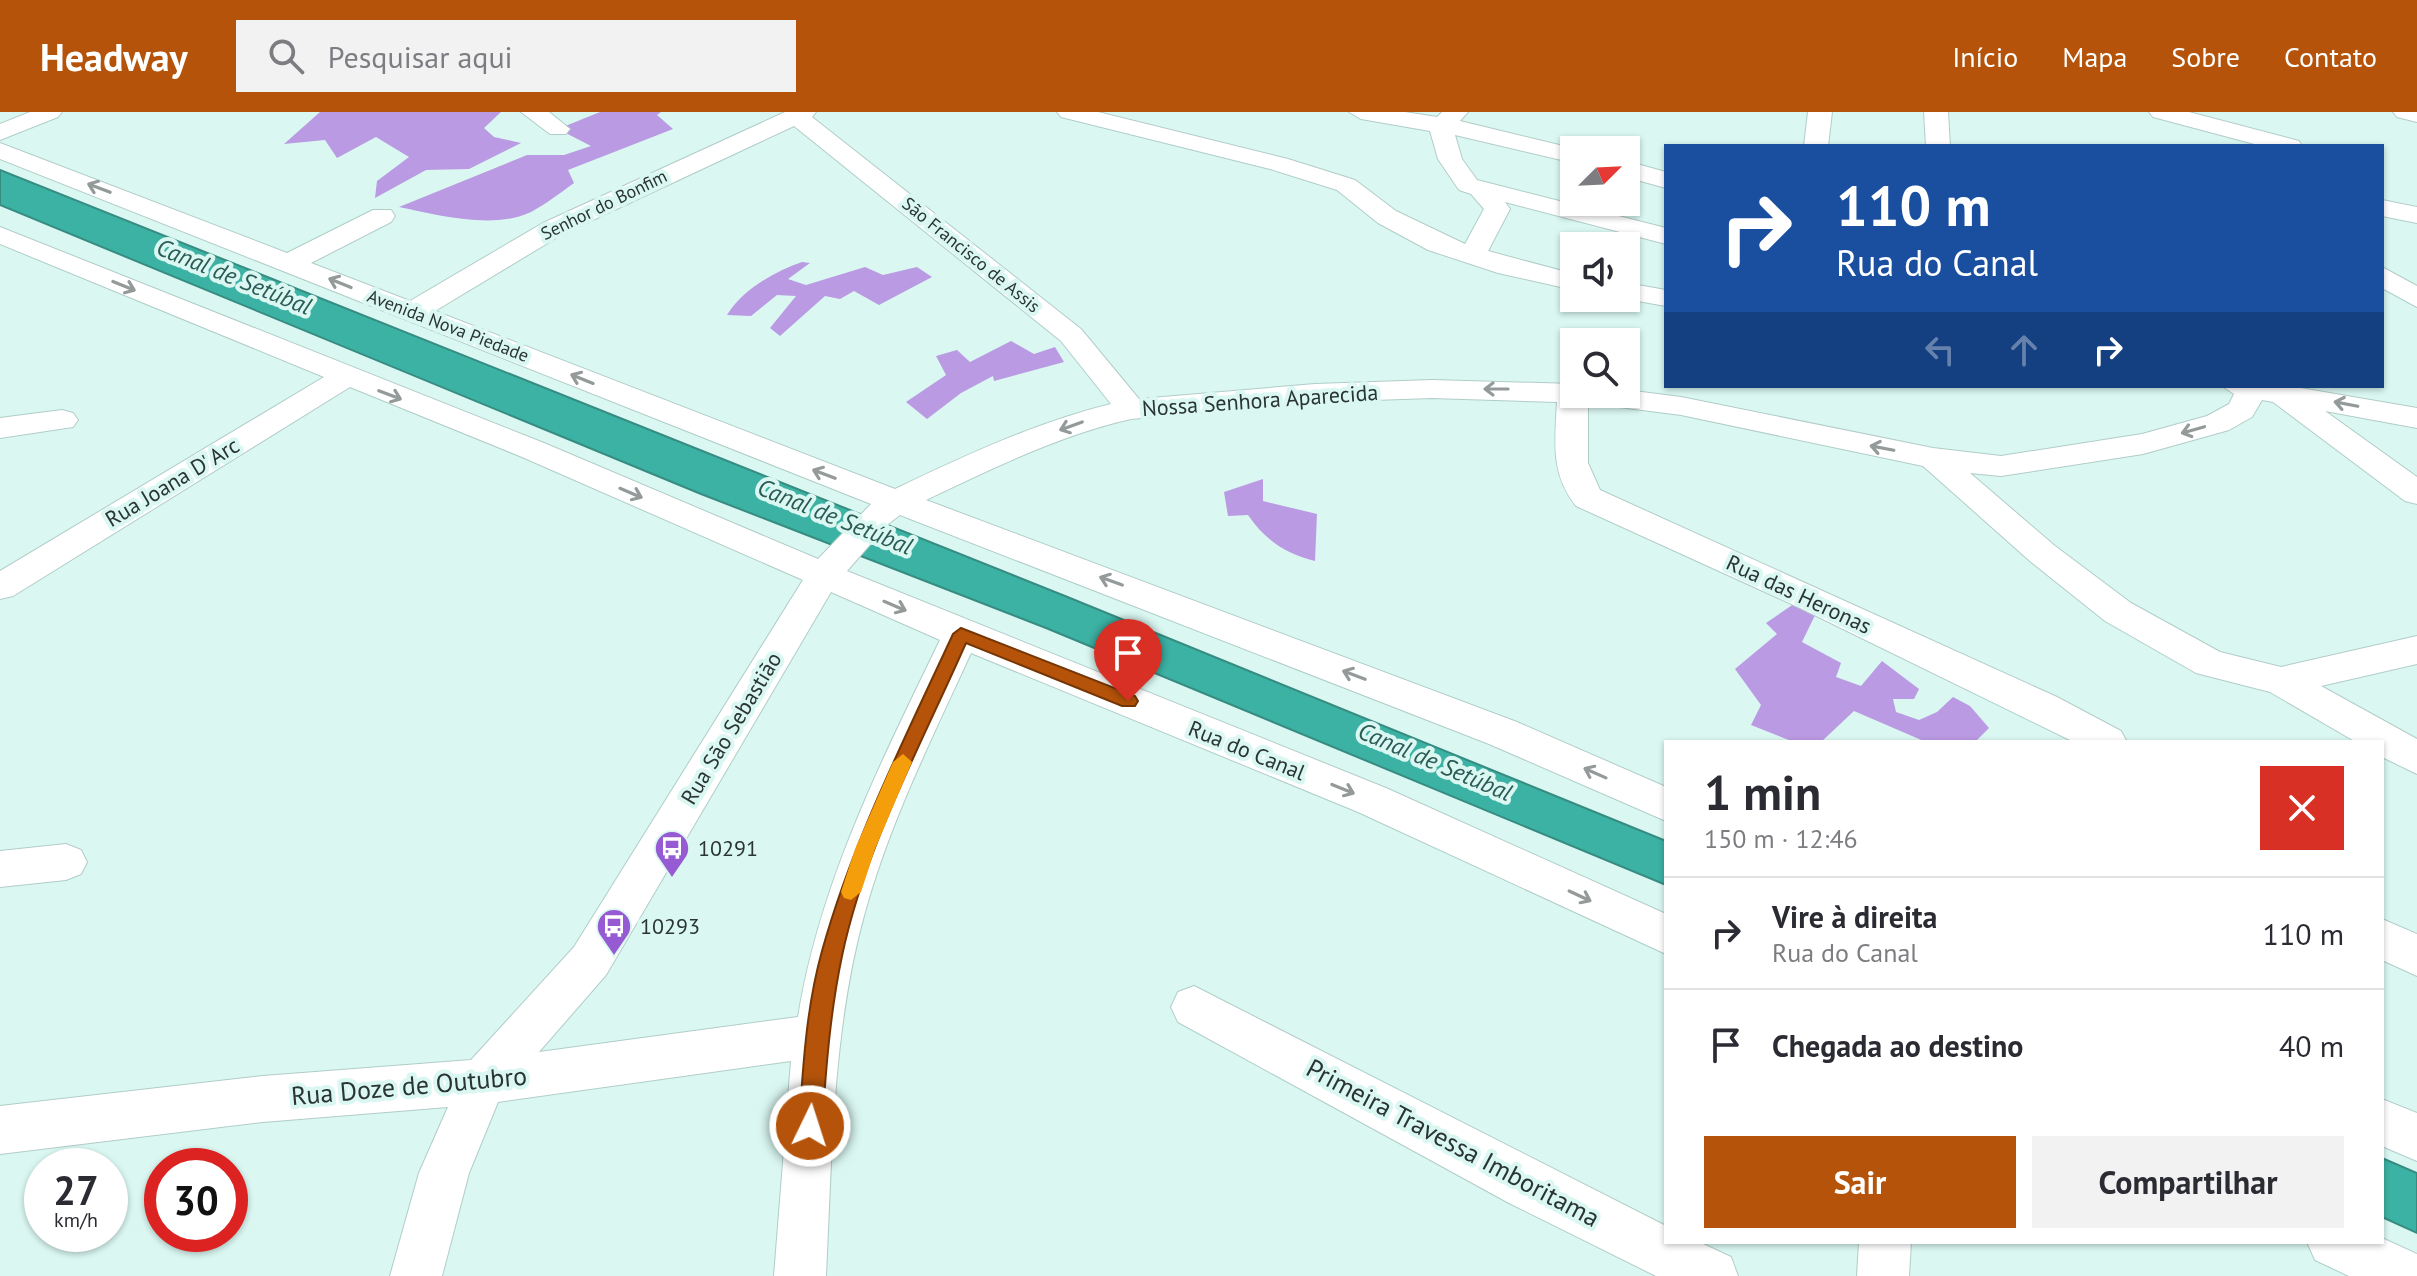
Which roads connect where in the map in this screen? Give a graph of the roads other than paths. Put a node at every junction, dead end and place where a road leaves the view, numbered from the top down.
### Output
1 (50, 112) edge
2 (533, 112) edge
3 (1069, 112) edge
4 (1361, 112) edge
5 (1820, 112) edge
6 (1936, 112) edge
7 (2161, 112) edge
8 (2405, 112) edge
9 (800, 114) edge
10 (2417, 115) edge
11 (1448, 119) edge
12 (558, 129) dead end
13 (0, 133) edge
14 (1816, 144) edge
15 (1938, 144) edge
16 (2282, 144) edge
17 (0, 150) edge
18 (1560, 152) edge
19 (1640, 173) edge
20 (1664, 179) edge
21 (1483, 192) junction
22 (2384, 208) edge
23 (2417, 215) edge
24 (382, 216) dead end
25 (0, 235) edge
26 (1664, 236) edge
27 (1472, 256) junction
28 (289, 263) junction
29 (2384, 276) edge
30 (1560, 278) edge
31 (1640, 293) edge
32 (1664, 298) edge
33 (2417, 299) edge
34 (412, 312) junction
35 (345, 377) junction
36 (2255, 388) edge
37 (1560, 392) edge
38 (1640, 401) edge
39 (1577, 408) edge
40 (1131, 409) junction
41 (2417, 418) edge
42 (62, 420) dead end
43 (0, 428) edge
44 (1933, 458) junction
45 (2417, 493) edge
46 (886, 509) junction
47 (832, 564) junction
48 (0, 587) edge
49 (961, 634) junction
50 (2417, 650) edge
51 (2281, 681) junction
52 (2104, 740) edge
53 (2417, 758) edge
54 (1664, 804) edge
55 (66, 862) dead end
56 (0, 869) edge
57 (1664, 934) edge
58 (2384, 939) edge
59 (2417, 956) edge
60 (1194, 1007) dead end
61 (817, 1036) junction
62 (483, 1082) junction
63 (2384, 1123) edge
64 (0, 1130) edge
65 (2417, 1137) edge
66 (1885, 1244) edge
67 (2337, 1244) edge
68 (416, 1276) edge
69 (800, 1276) edge
70 (1712, 1276) edge
71 (1883, 1276) edge
72 (2407, 1276) edge

1 - 13 street
2 - 12 street
3 - 27 street
4 - 11 street
5 - 14 street
6 - 15 street
7 - 16 street
8 - 10 street
9 - 34 street, Senhor do Bonfim
9 - 40 street, São Francisco de Assis
11 - 18 street
11 - 21 street
28 -> 17 street, Avenida Nova Piedade
19 - 20 street
21 - 26 street
21 - 27 street
22 - 23 street
24 - 28 street
25 -> 35 street
27 - 30 street
34 -> 28 street, Avenida Nova Piedade
29 - 33 street
31 - 32 street
46 -> 34 street, Avenida Nova Piedade
35 -> 47 street
35 - 48 street, Rua Joana D' Arc
41 -> 36 street
36 -> 44 street, Nossa Senhora Aparecida
36 - 45 street
37 -> 40 street, Nossa Senhora Aparecida
44 -> 38 street, Nossa Senhora Aparecida
39 - 52 street, Rua das Heronas
40 -> 46 street, Nossa Senhora Aparecida
42 - 43 street
44 - 51 street
46 - 47 street, Nossa Senhora Aparecida
54 -> 46 street
47 -> 49 street, Rua do Canal
47 - 62 street, Rua São Sebastião
49 -> 57 street, Rua do Canal
49 - 61 street
50 - 51 street
51 - 53 street
55 - 56 street
58 - 59 street
60 - 70 street, Primeira Travessa Imboritama
61 - 62 street, Rua Doze de Outubro
61 - 69 street
62 - 64 street, Rua Doze de Outubro
62 - 68 street, Rua São Sebastião
63 - 65 street
66 - 71 street
67 - 72 street

